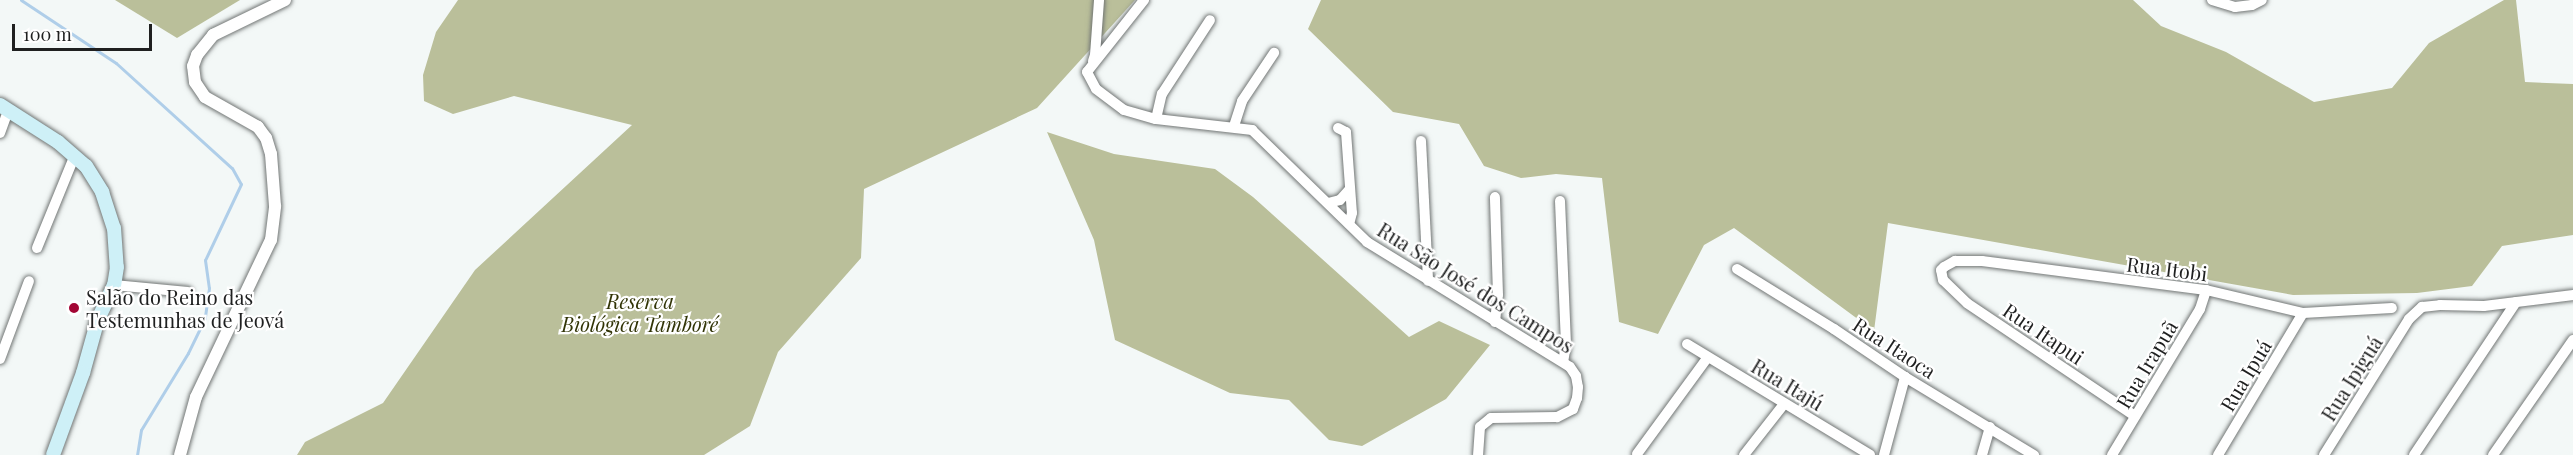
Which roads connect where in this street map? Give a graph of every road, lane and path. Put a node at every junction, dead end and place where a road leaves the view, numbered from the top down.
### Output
1 (285, 0) edge
2 (1099, 0) edge
3 (1144, 0) edge
4 (2212, 0) edge
5 (2262, 0) edge
6 (1210, 20) dead end
7 (1274, 52) dead end
8 (1087, 72) junction
9 (4, 108) edge
10 (1156, 119) junction
11 (1234, 126) junction
12 (1338, 128) dead end
13 (0, 133) edge
14 (1420, 141) dead end
15 (75, 155) junction
16 (1350, 189) junction
17 (1495, 197) dead end
18 (1560, 201) dead end
19 (1328, 202) junction
20 (1349, 224) junction
21 (38, 248) dead end
22 (1737, 269) dead end
23 (1941, 273) joint
24 (29, 281) dead end
25 (1428, 281) junction
26 (114, 285) junction
27 (2206, 290) junction
28 (188, 292) dead end
29 (2573, 295) edge
30 (2516, 302) junction
31 (2392, 308) dead end
32 (2303, 313) junction
33 (1495, 322) junction
34 (2573, 340) edge
35 (1687, 344) dead end
36 (1708, 357) junction
37 (0, 360) edge
38 (1563, 362) junction
39 (1905, 377) junction
40 (1784, 404) junction
41 (2135, 416) junction
42 (1990, 427) junction
43 (1478, 450) edge
44 (1637, 454) edge
45 (53, 455) edge
46 (180, 455) edge
47 (1485, 455) edge
48 (1744, 455) edge
49 (1870, 455) edge
50 (1884, 455) edge
51 (1982, 455) edge
52 (2034, 455) edge
53 (2112, 455) edge
54 (2218, 455) edge
55 (2324, 455) edge
56 (2414, 455) edge
57 (2493, 455) edge

1 - 46 street
2 - 8 street
3 - 8 street
4 - 5 street
6 - 10 street
7 - 11 street
8 - 10 street, Rua São José dos Campos
9 - 13 street
9 - 15 main road
10 - 11 street, Rua São José dos Campos
11 - 19 street, Rua São José dos Campos
12 - 16 street
14 - 25 street
15 - 21 street
15 - 26 main road
16 - 19 street
16 - 20 street
17 - 33 street
18 - 38 street
19 - 20 street, Rua São José dos Campos
20 - 25 street, Rua São José dos Campos
22 - 39 street, Rua Itaoca
23 - 27 street, Rua Itobi
23 - 41 street, Rua Itapui
24 - 37 street
25 - 33 street, Rua São José dos Campos
26 - 28 street
26 - 45 main road
27 - 32 street, Rua Itobi
27 - 41 street, Rua Irapuã
29 - 30 street
30 - 55 street, Rua Ipiguá
30 - 56 street
31 - 32 street, Rua Itobi
32 - 54 street, Rua Ipuá
33 - 38 street, Rua São José dos Campos
34 - 57 street
35 - 36 street, Rua Itajú
36 - 40 street, Rua Itajú
36 - 44 street
38 - 43 street, Rua São José dos Campos
39 - 42 street, Rua Itaoca
39 - 50 street
40 - 48 street
40 - 49 street, Rua Itajú
41 - 53 street, Rua Irapuã
42 - 51 street
42 - 52 street, Rua Itaoca
43 - 47 street, Rua São José dos Campos

